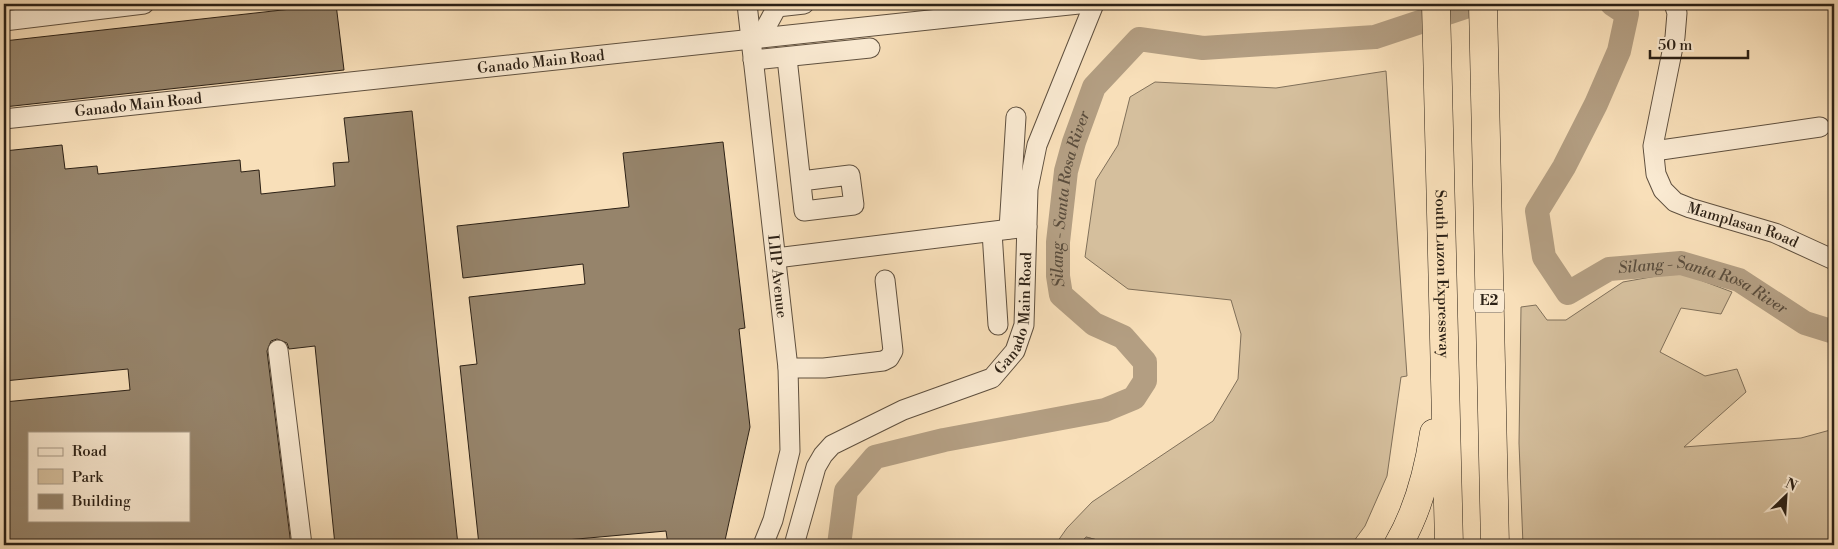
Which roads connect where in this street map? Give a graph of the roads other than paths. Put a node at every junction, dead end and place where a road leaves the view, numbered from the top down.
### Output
1 (144, 4) edge
2 (747, 4) edge
3 (804, 4) edge
4 (1079, 4) edge
5 (1094, 4) edge
6 (1436, 4) edge
7 (1483, 4) edge
8 (1674, 4) edge
9 (1050, 5) edge
10 (4, 21) edge
11 (756, 39) junction
12 (870, 48) dead end
13 (787, 58) junction
14 (753, 60) junction
15 (1016, 117) dead end
16 (4, 119) edge
17 (1820, 127) dead end
18 (1654, 151) junction
19 (801, 181) dead end
20 (1010, 229) junction
21 (776, 258) junction
22 (1834, 260) edge
23 (885, 280) dead end
24 (998, 325) dead end
25 (278, 350) dead end
26 (788, 368) junction
27 (1444, 368) junction
28 (302, 545) edge
29 (763, 545) edge
30 (794, 545) edge
31 (1398, 545) edge
32 (1449, 545) edge
33 (1495, 545) edge

1 - 10 street
2 - 11 street, LIIP Avenue
3 - 11 street
4 - 9 street, Ganado Main Road
5 - 20 street, Ganado Main Road
6 - 27 highway, South Luzon Expressway
7 - 33 highway, E2
8 - 18 street, Mamplasan Road
9 - 11 street, Ganado Main Road
11 - 14 street, LIIP Avenue
11 - 16 street, Ganado Main Road
12 - 13 street
13 - 14 street
13 - 19 street
14 - 21 street, LIIP Avenue
15 - 20 street
17 - 18 street
18 - 22 street, Mamplasan Road
20 - 21 street
20 - 24 street
20 - 30 street, Ganado Main Road
21 - 26 street, LIIP Avenue
23 - 26 street
25 - 28 street
26 - 29 street, LIIP Avenue
27 - 31 highway
27 - 32 highway, South Luzon Expressway

